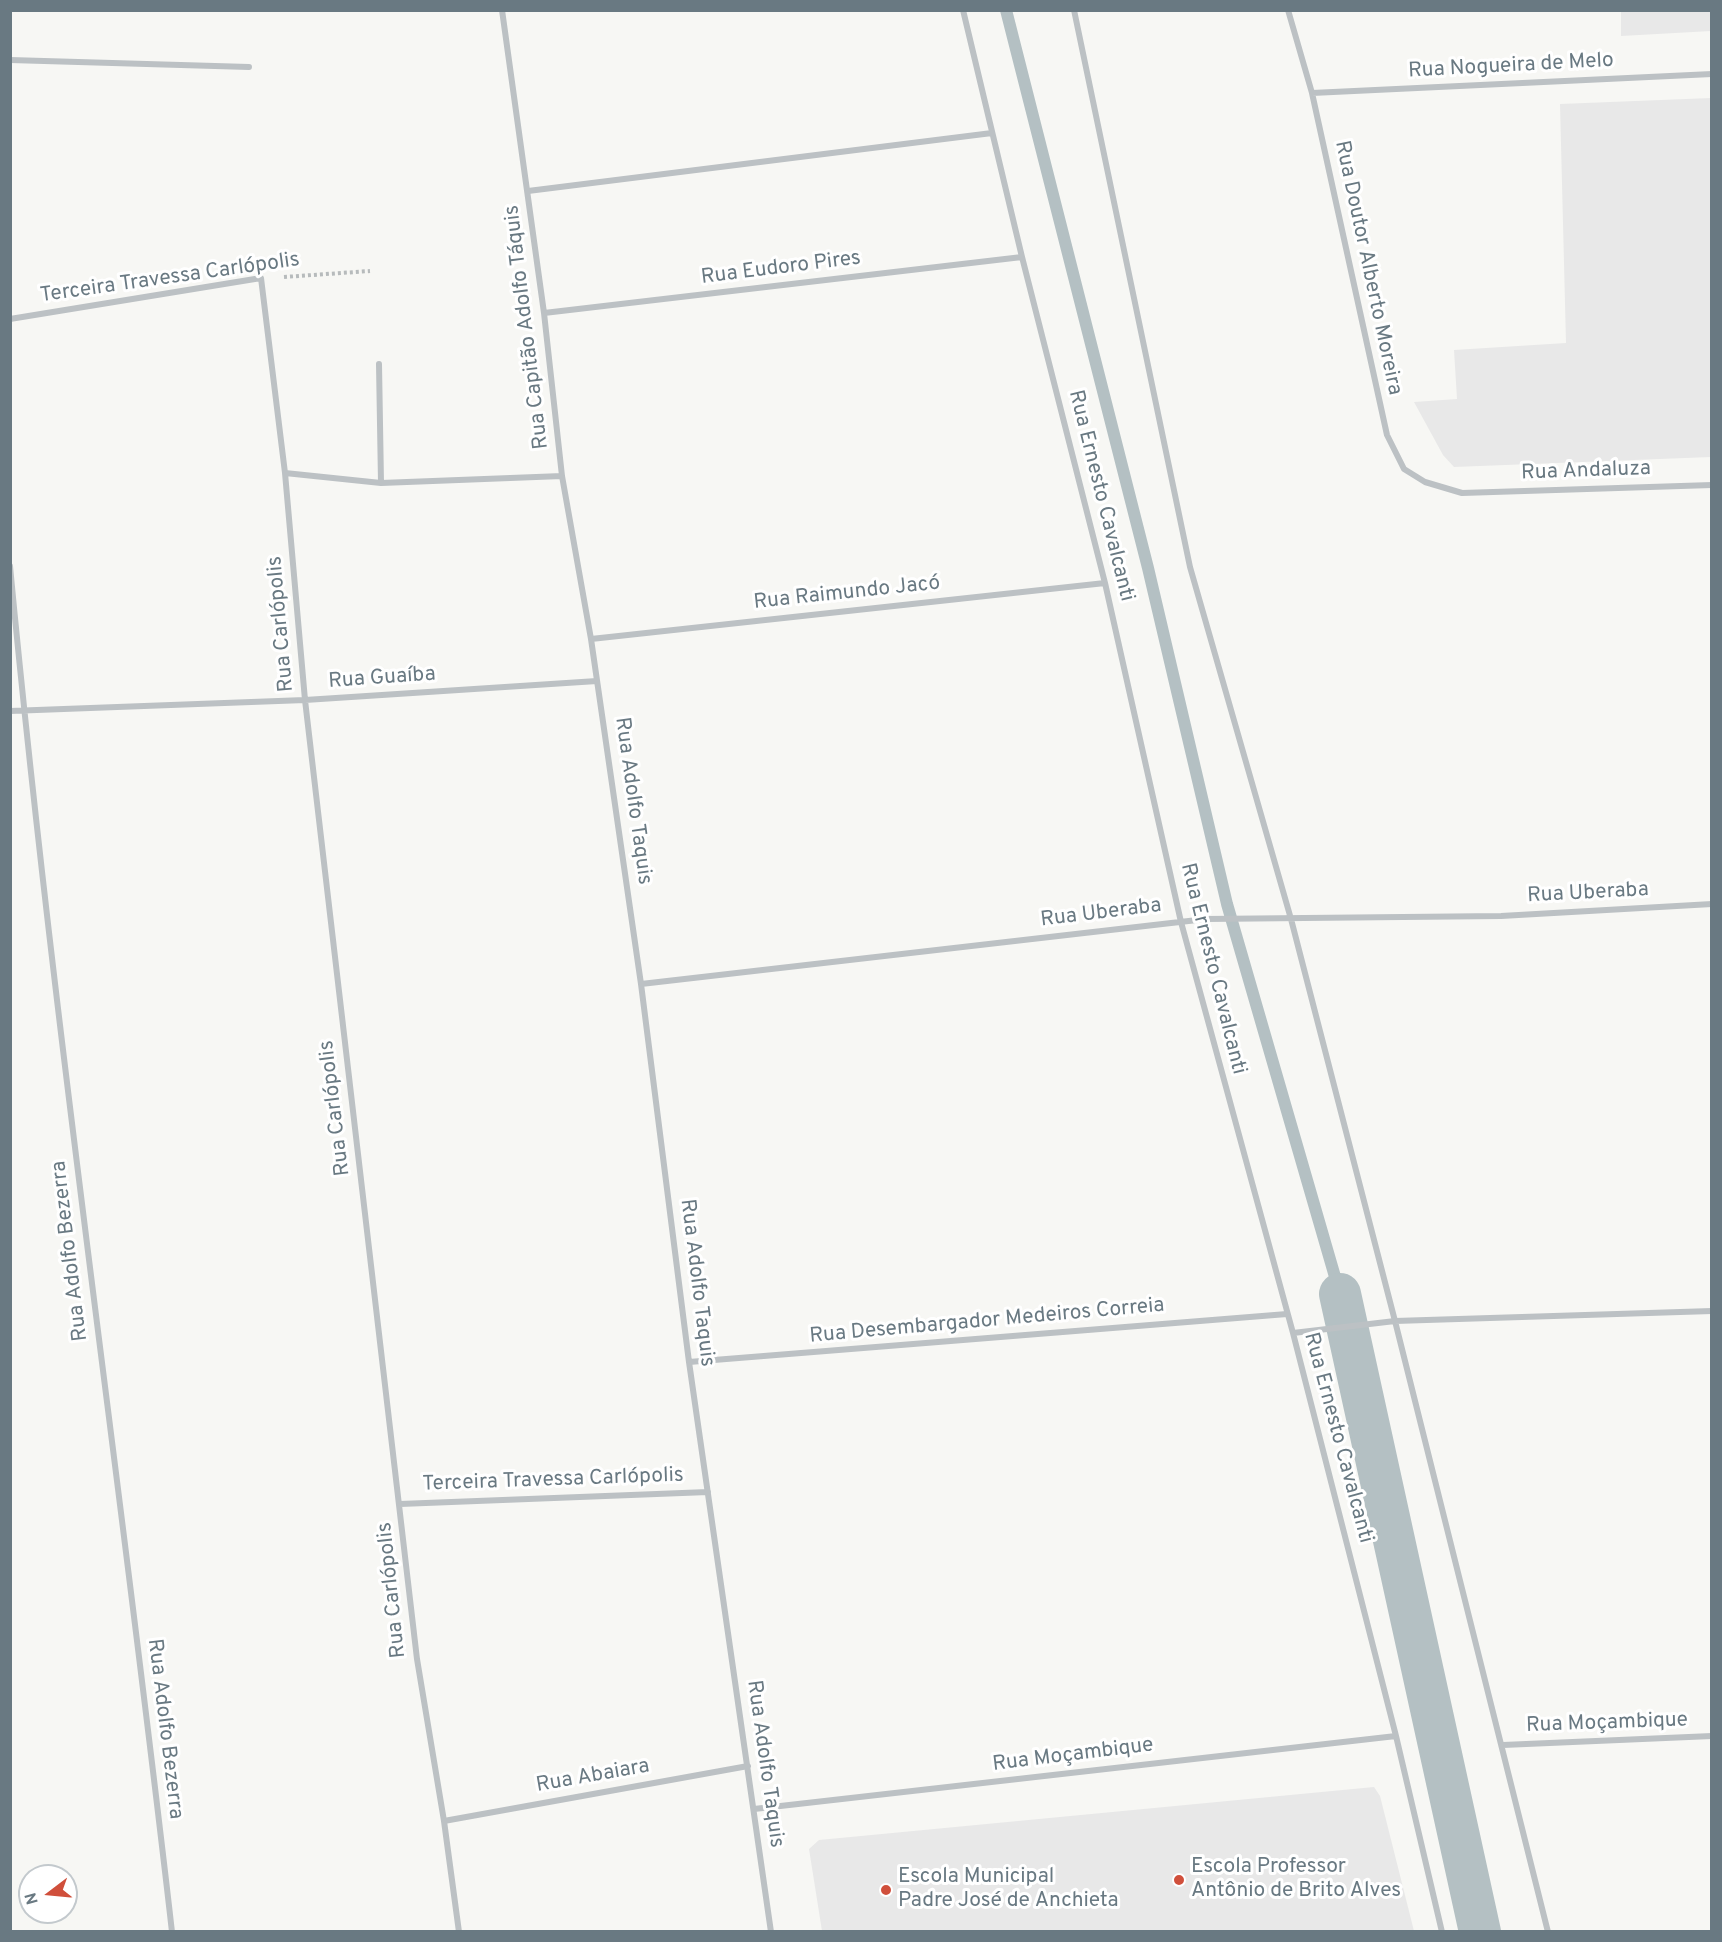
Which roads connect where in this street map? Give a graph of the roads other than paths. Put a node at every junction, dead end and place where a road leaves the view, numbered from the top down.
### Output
1 (502, 10) edge
2 (963, 10) edge
3 (1074, 10) edge
4 (1288, 10) edge
5 (10, 60) edge
6 (249, 67) dead end
7 (1712, 74) edge
8 (1312, 93) junction
9 (992, 133) junction
10 (528, 191) junction
11 (1022, 257) junction
12 (261, 279) joint
13 (544, 313) junction
14 (10, 319) edge
15 (380, 364) dead end
16 (285, 473) junction
17 (562, 476) junction
18 (381, 483) junction
19 (1712, 485) edge
20 (1462, 493) joint
21 (10, 566) edge
22 (1105, 583) junction
23 (591, 639) junction
24 (597, 681) junction
25 (305, 700) junction
26 (10, 711) edge
27 (24, 711) junction
28 (1712, 904) edge
29 (1291, 919) junction
30 (1181, 922) junction
31 (641, 984) junction
32 (1712, 1311) edge
33 (1287, 1314) junction
34 (1395, 1321) junction
35 (1293, 1333) junction
36 (689, 1362) junction
37 (708, 1492) junction
38 (400, 1504) junction
39 (1396, 1736) junction
40 (1712, 1736) edge
41 (1503, 1745) junction
42 (748, 1766) junction
43 (754, 1809) junction
44 (444, 1821) junction
45 (171, 1932) edge
46 (459, 1932) edge
47 (771, 1932) edge
48 (1442, 1932) edge
49 (1548, 1932) edge

1 - 10 street, Rua Capitão Adolfo Táquis
2 - 9 street, Rua Ernesto Cavalcanti
3 - 29 street
4 - 8 street, Rua Doutor Alberto Moreira
5 - 6 street
7 - 8 street, Rua Nogueira de Melo
8 - 20 street, Rua Doutor Alberto Moreira
9 - 10 street
9 - 11 street, Rua Ernesto Cavalcanti
10 - 13 street, Rua Capitão Adolfo Táquis
11 - 13 street, Rua Eudoro Pires
11 - 22 street, Rua Ernesto Cavalcanti
12 - 14 street, Terceira Travessa Carlópolis
12 - 16 street, Rua Carlópolis
13 - 17 street, Rua Capitão Adolfo Táquis
15 - 18 street
16 - 18 street
16 - 25 street, Rua Carlópolis
17 - 18 street
17 - 23 street, Rua Capitão Adolfo Táquis
19 - 20 street, Rua Andaluza
21 - 27 street, Rua Adolfo Bezerra
22 - 23 street, Rua Raimundo Jacó
22 - 30 street, Rua Ernesto Cavalcanti
23 - 24 street, Rua Adolfo Taquis
24 - 25 street, Rua Guaíba
24 - 31 street, Rua Adolfo Taquis
25 - 27 street, Rua Guaíba
25 - 38 street, Rua Carlópolis
26 - 27 street, Rua Guaíba
27 - 45 street, Rua Adolfo Bezerra
28 - 29 street, Rua Uberaba
29 - 30 street, Rua Uberaba
29 - 34 street
30 - 31 street, Rua Uberaba
30 - 33 street, Rua Ernesto Cavalcanti
31 - 36 street, Rua Adolfo Taquis
32 - 34 street
33 - 35 street, Rua Ernesto Cavalcanti
33 - 36 street, Rua Desembargador Medeiros Correia
34 - 35 street
34 - 41 street
35 - 39 street, Rua Ernesto Cavalcanti
36 - 37 street, Rua Adolfo Taquis
37 - 38 street, Terceira Travessa Carlópolis
37 - 42 street, Rua Adolfo Taquis
38 - 44 street, Rua Carlópolis
39 - 43 street, Rua Moçambique
39 - 48 street, Rua Ernesto Cavalcanti
40 - 41 street, Rua Moçambique
41 - 49 street
42 - 43 street, Rua Adolfo Taquis
42 - 44 street, Rua Abaiara
43 - 47 street, Rua Adolfo Taquis
44 - 46 street, Rua Carlópolis

